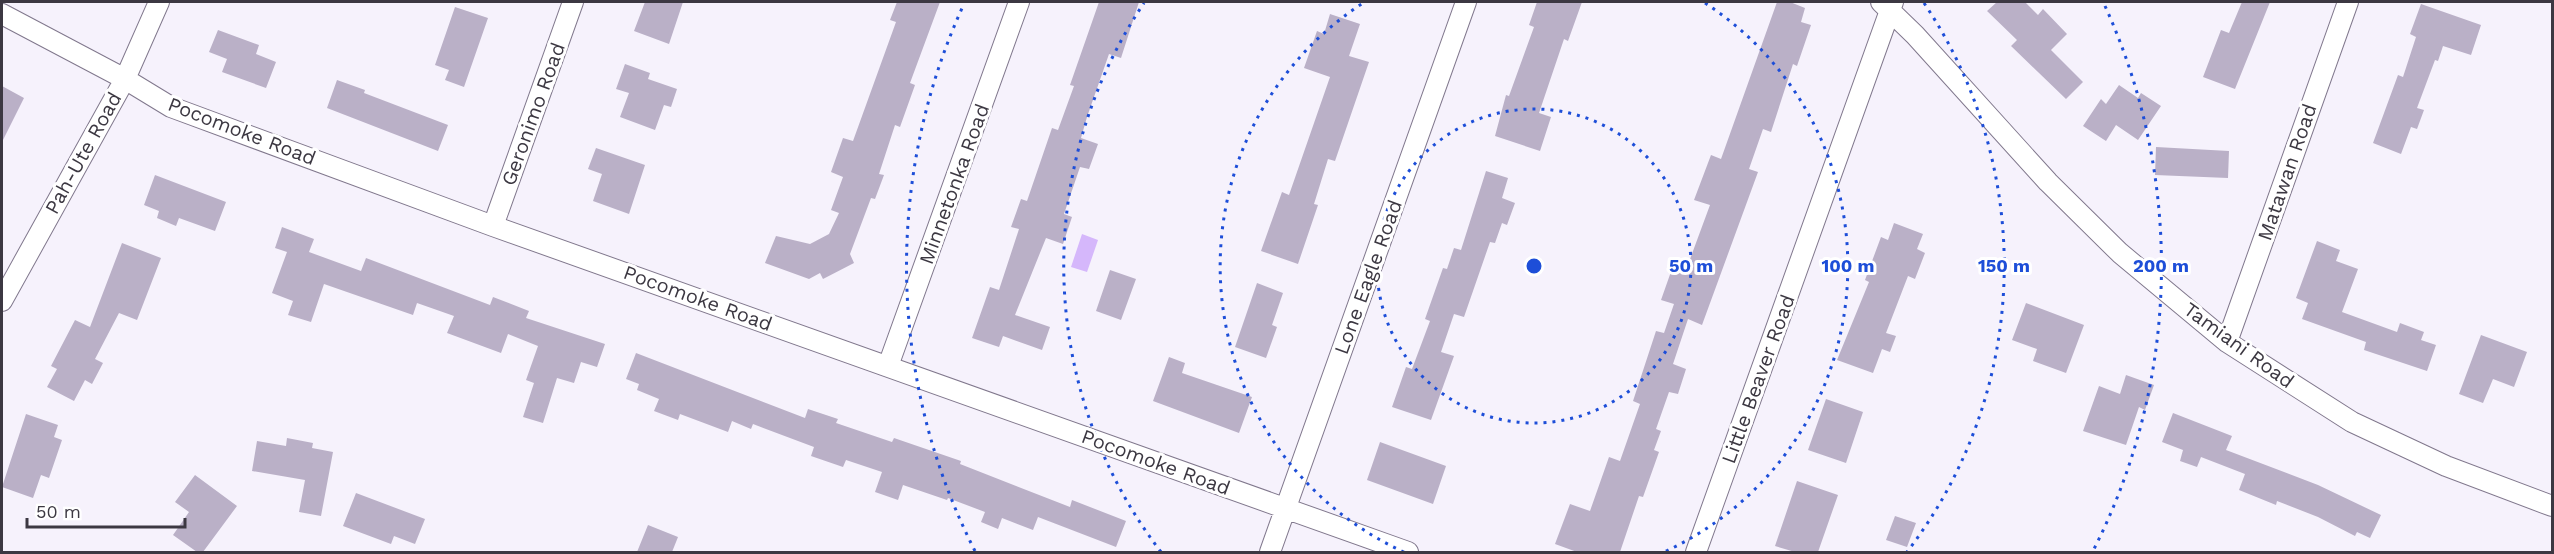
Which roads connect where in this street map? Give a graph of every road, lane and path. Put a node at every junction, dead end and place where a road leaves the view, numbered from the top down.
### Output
1 (159, 2) edge
2 (573, 2) edge
3 (1019, 2) edge
4 (1466, 2) edge
5 (2348, 2) edge
6 (1888, 5) edge
7 (2, 14) edge
8 (125, 79) junction
9 (493, 226) junction
10 (2, 302) edge
11 (2227, 342) junction
12 (888, 366) junction
13 (2553, 506) edge
14 (1286, 508) junction
15 (1270, 552) edge
16 (1408, 552) edge
17 (1696, 552) edge

1 - 8 street, Pah-Ute Road
2 - 9 street, Geronimo Road
3 - 12 street, Minnetonka Road
4 - 14 street, Lone Eagle Road
5 - 11 street, Matawan Road
6 - 11 street, Tamiani Road
6 - 17 street, Little Beaver Road
7 - 8 street, Pocomoke Road
8 - 9 street, Pocomoke Road
8 - 10 street, Pah-Ute Road
9 - 12 street, Pocomoke Road
11 - 13 street, Tamiani Road
12 - 14 street, Pocomoke Road
14 - 15 street, Lone Eagle Road
14 - 16 street, Pocomoke Road

